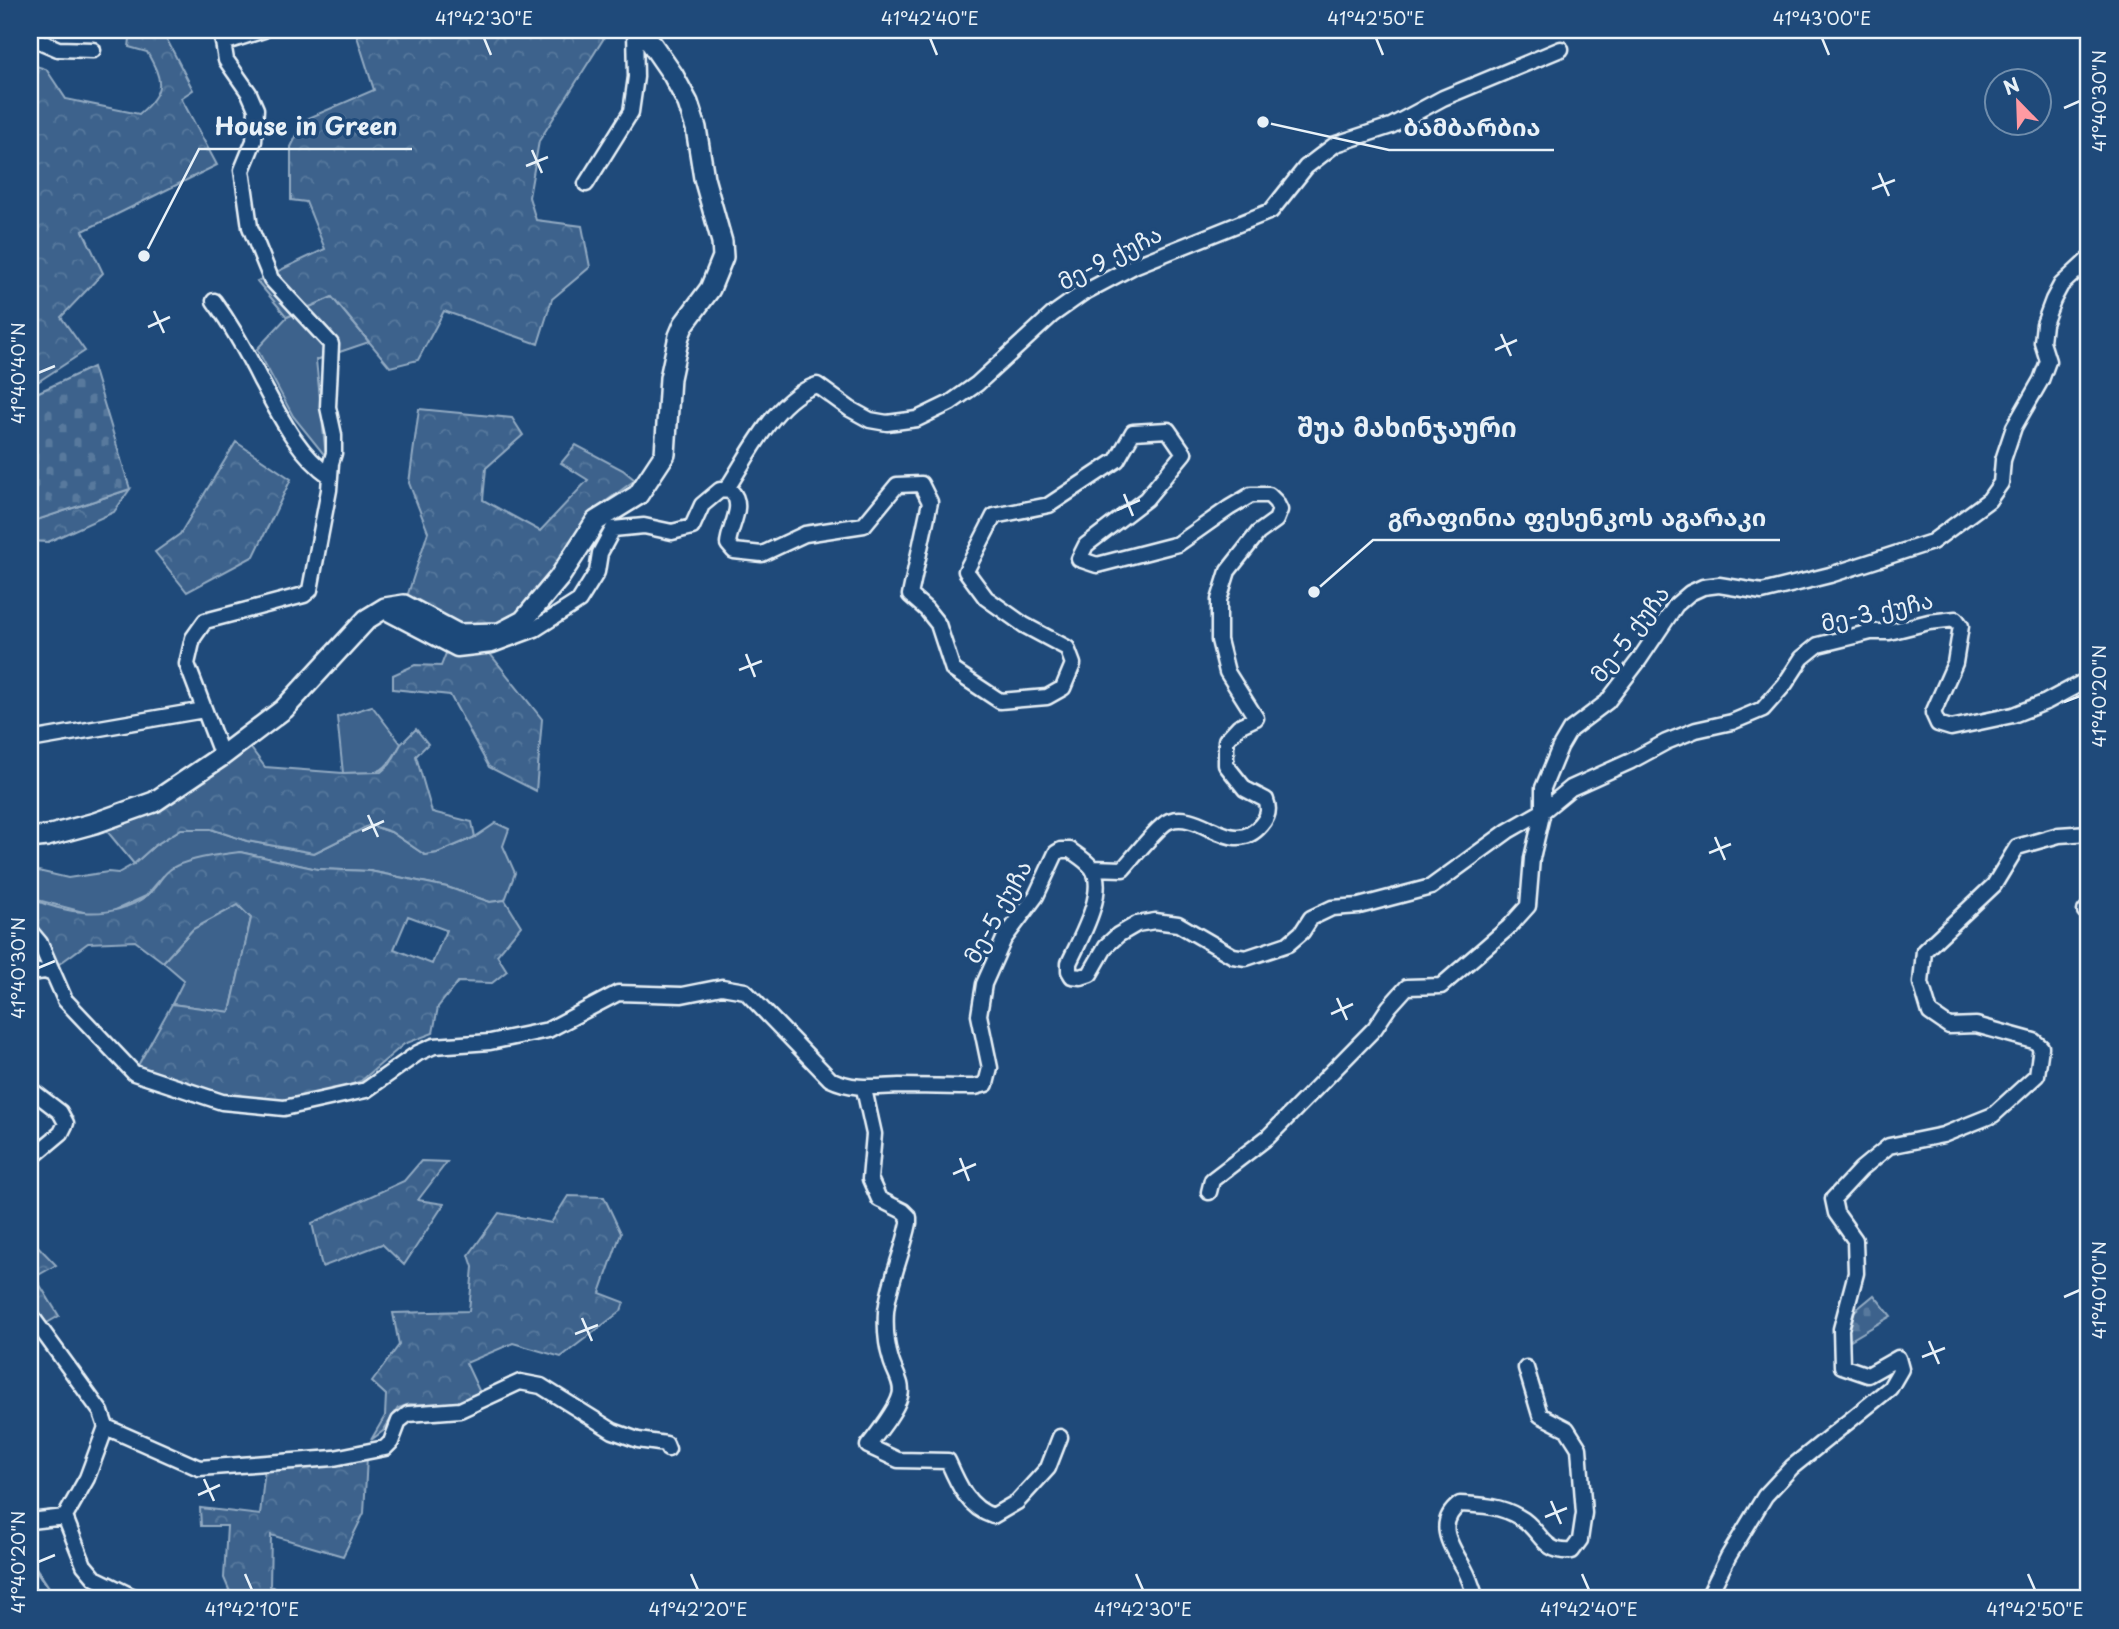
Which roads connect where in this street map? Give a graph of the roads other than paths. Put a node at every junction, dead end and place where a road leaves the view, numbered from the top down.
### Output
1 (264, 30) edge
2 (635, 30) edge
3 (642, 30) edge
4 (30, 37) edge
5 (222, 37) edge
6 (1561, 49) dead end
7 (93, 50) dead end
8 (586, 184) dead end
9 (2089, 259) edge
10 (214, 301) dead end
11 (330, 476) junction
12 (726, 490) junction
13 (386, 608) junction
14 (2089, 679) edge
15 (204, 710) junction
16 (30, 740) edge
17 (222, 756) junction
18 (1543, 811) junction
19 (2089, 832) edge
20 (30, 838) edge
21 (1092, 868) junction
22 (30, 931) edge
23 (30, 973) edge
24 (53, 974) junction
25 (30, 1088) edge
26 (864, 1088) junction
27 (30, 1159) edge
28 (1209, 1192) dead end
29 (30, 1314) edge
30 (1526, 1368) dead end
31 (106, 1427) junction
32 (1060, 1437) dead end
33 (668, 1449) dead end
34 (65, 1517) junction
35 (30, 1521) edge
36 (138, 1599) edge
37 (1476, 1599) edge
38 (1707, 1599) edge

1 - 5 street
2 - 8 street
3 - 13 street
4 - 7 street
5 - 11 street
6 - 12 street, მე-9 ქუჩა
9 - 18 street, მე-5 ქუჩა
10 - 11 street
11 - 15 street
12 - 13 street, მე-9 ქუჩა
12 - 21 street
13 - 17 street
14 - 18 street, მე-3 ქუჩა
15 - 16 street
15 - 17 street
17 - 20 street
18 - 21 street
18 - 28 street, მე-5 ქუჩა
19 - 38 street
21 - 26 street, მე-5 ქუჩა
22 - 24 street, მე-5 ქუჩა
23 - 24 street
24 - 26 street, მე-5 ქუჩა
25 - 27 street
26 - 32 street
29 - 31 street
30 - 37 street
31 - 33 street
31 - 34 street
34 - 35 street
34 - 36 street

